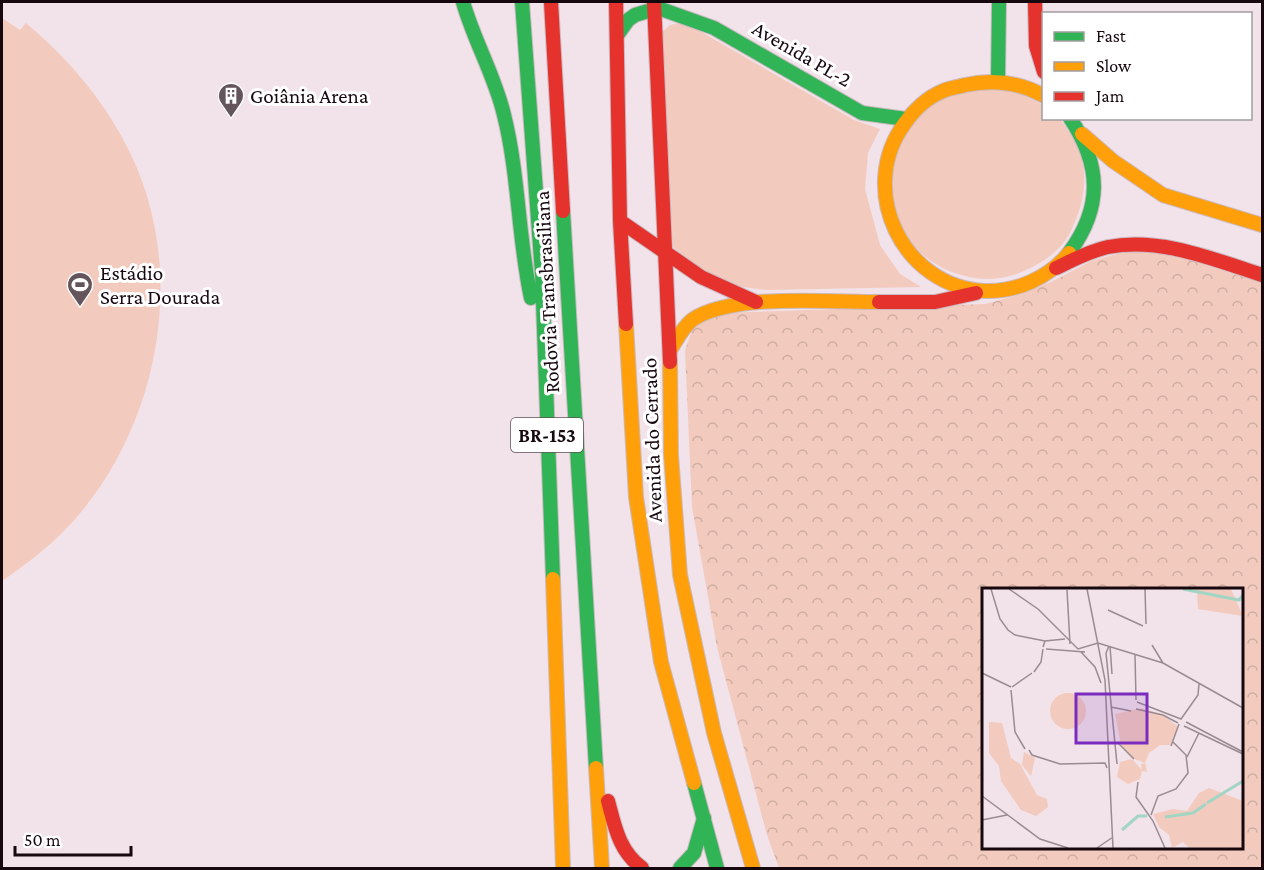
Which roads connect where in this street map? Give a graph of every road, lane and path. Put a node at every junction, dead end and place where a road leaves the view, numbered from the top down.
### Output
1 (463, 2) edge
2 (522, 2) edge
3 (551, 2) edge
4 (615, 2) edge
5 (999, 2) edge
6 (1035, 2) edge
7 (654, 5) edge
8 (694, 8) dead end
9 (714, 28) junction
10 (618, 34) junction
11 (1042, 68) edge
12 (998, 80) junction
13 (1042, 95) edge
14 (906, 119) junction
15 (1072, 120) edge
16 (1082, 134) junction
17 (620, 221) junction
18 (1263, 225) edge
19 (665, 252) junction
20 (1056, 268) junction
21 (1263, 275) edge
22 (983, 292) junction
23 (756, 302) junction
24 (544, 342) junction
25 (670, 350) junction
26 (596, 755) junction
27 (704, 818) junction
28 (563, 868) edge
29 (602, 868) edge
30 (642, 868) edge
31 (680, 868) edge
32 (717, 868) edge
33 (753, 868) edge

1 - 24 main road
2 - 24 main road, Rodovia Transbrasiliana / BR-153
3 - 26 main road, Rodovia Transbrasiliana / BR-153
4 - 10 main road, Avenida do Cerrado
5 - 12 main road
6 - 11 main road
7 - 9 main road, Avenida PL-2
7 - 10 main road
7 - 19 main road, Avenida do Cerrado
8 - 9 main road
9 - 14 main road, Avenida PL-2
10 - 17 main road, Avenida do Cerrado
12 - 13 main road
12 - 14 main road
14 - 22 main road
15 - 16 main road
16 - 18 main road
16 - 20 main road
17 - 19 main road
17 - 27 main road, Avenida do Cerrado
19 - 23 main road
19 - 25 main road, Avenida do Cerrado
20 - 21 main road
20 - 22 main road
22 - 23 main road
23 - 25 main road
24 - 28 main road, Rodovia Transbrasiliana / BR-153
25 - 33 main road, Avenida do Cerrado
26 - 29 main road, Rodovia Transbrasiliana / BR-153
26 - 30 main road
27 - 31 main road
27 - 32 main road, Avenida do Cerrado

